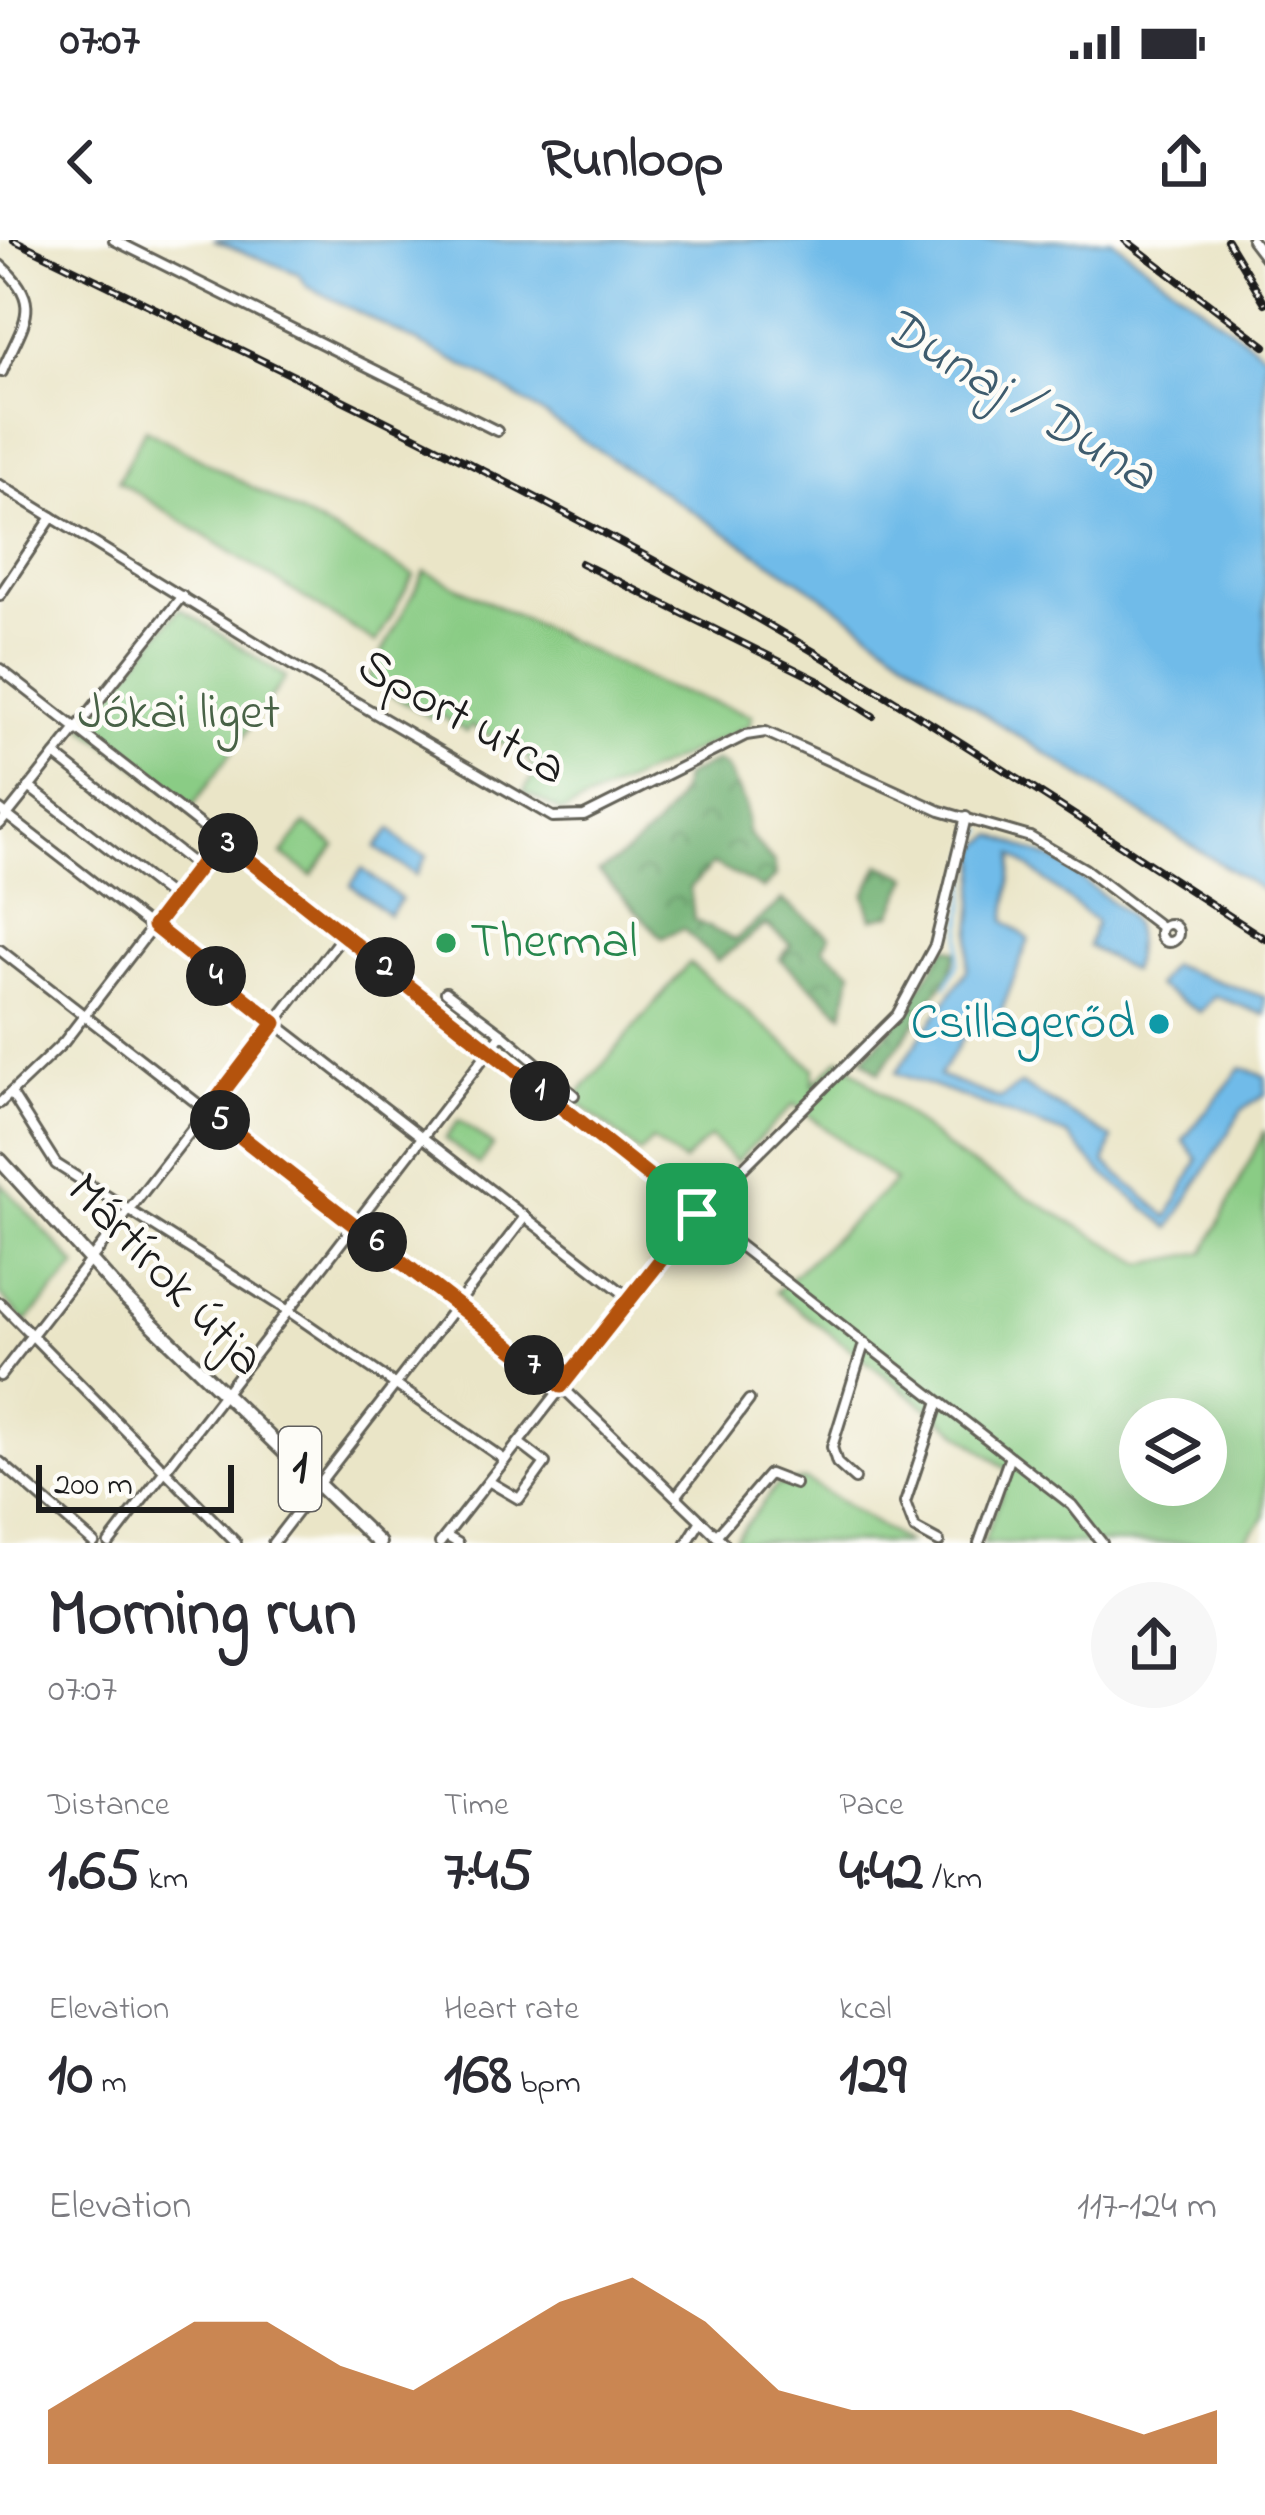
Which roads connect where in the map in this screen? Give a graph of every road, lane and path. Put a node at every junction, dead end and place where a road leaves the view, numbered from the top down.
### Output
1 (114, 240) edge
2 (1252, 240) edge
3 (1265, 257) edge
4 (0, 265) edge
5 (2, 372) edge
6 (497, 431) dead end
7 (0, 485) edge
8 (52, 517) junction
9 (0, 595) edge
10 (182, 596) junction
11 (0, 669) edge
12 (76, 729) junction
13 (55, 755) junction
14 (29, 787) junction
15 (2, 816) edge
16 (966, 817) junction
17 (221, 838) junction
18 (199, 868) junction
19 (176, 900) junction
20 (154, 926) junction
21 (1162, 927) dead end
22 (344, 934) junction
23 (0, 950) edge
24 (446, 992) dead end
25 (87, 1015) junction
26 (275, 1023) junction
27 (502, 1034) junction
28 (489, 1051) junction
29 (11, 1093) junction
30 (574, 1094) dead end
31 (0, 1103) edge
32 (208, 1111) junction
33 (421, 1138) junction
34 (0, 1160) edge
35 (130, 1210) junction
36 (697, 1214) junction
37 (524, 1218) junction
38 (354, 1224) junction
39 (88, 1260) junction
40 (631, 1299) junction
41 (0, 1303) edge
42 (457, 1305) junction
43 (287, 1310) junction
44 (32, 1335) junction
45 (864, 1344) junction
46 (0, 1376) edge
47 (394, 1385) junction
48 (561, 1386) junction
49 (222, 1394) junction
50 (749, 1400) dead end
51 (938, 1404) junction
52 (518, 1442) junction
53 (1009, 1459) junction
54 (506, 1460) junction
55 (0, 1462) edge
56 (165, 1471) junction
57 (855, 1479) dead end
58 (490, 1482) junction
59 (795, 1484) dead end
60 (317, 1486) junction
61 (678, 1494) junction
62 (700, 1522) junction
63 (443, 1539) edge
64 (720, 1540) edge
65 (939, 1541) edge
66 (94, 1543) edge
67 (109, 1543) edge
68 (236, 1543) edge
69 (272, 1543) edge
70 (379, 1543) edge
71 (458, 1543) edge
72 (687, 1543) edge
73 (980, 1543) edge
74 (1102, 1543) edge

1 - 6 street
2 - 3 street
4 - 5 street
7 - 8 street, Sport utca
8 - 9 street
8 - 10 street, Sport utca
10 - 12 street
10 - 16 street, Sport utca
11 - 12 street
12 - 13 street
12 - 17 street
13 - 14 street
13 - 18 street
14 - 15 street
14 - 19 street
15 - 20 street
16 - 21 street, Sport utca
16 - 36 street
17 - 18 street
17 - 22 street
18 - 19 street
19 - 20 street
20 - 25 street
20 - 26 street
22 - 26 street
22 - 28 street
23 - 25 street
24 - 27 street
25 - 29 street
25 - 32 street
26 - 32 street
26 - 33 street
27 - 28 street
27 - 30 street
28 - 33 street
28 - 36 street
29 - 31 street
29 - 35 street
32 - 35 street
32 - 38 street
33 - 37 street
33 - 38 street
34 - 39 main road, Mártírok útja / 1
35 - 39 street
35 - 43 street
36 - 40 street
36 - 45 street
37 - 40 street
37 - 42 street
38 - 42 street
38 - 43 street
39 - 44 street
39 - 49 main road, Mártírok útja / 1
40 - 48 street
41 - 44 street
42 - 47 street
42 - 48 street
43 - 47 street
43 - 49 street
44 - 46 street
44 - 56 street
45 - 51 street
45 - 57 street
47 - 54 street
47 - 60 street
48 - 52 street
48 - 61 street
49 - 56 street
49 - 60 main road, Mártírok útja / 1
50 - 61 street
51 - 53 street
51 - 65 street
52 - 54 street
52 - 58 street
53 - 73 street
53 - 74 street
54 - 58 street
55 - 66 street
56 - 67 street
56 - 68 street
58 - 63 street
59 - 64 street
60 - 69 street
60 - 70 main road, Mártírok útja / 1
61 - 62 street
62 - 64 street
62 - 72 street
63 - 71 street

